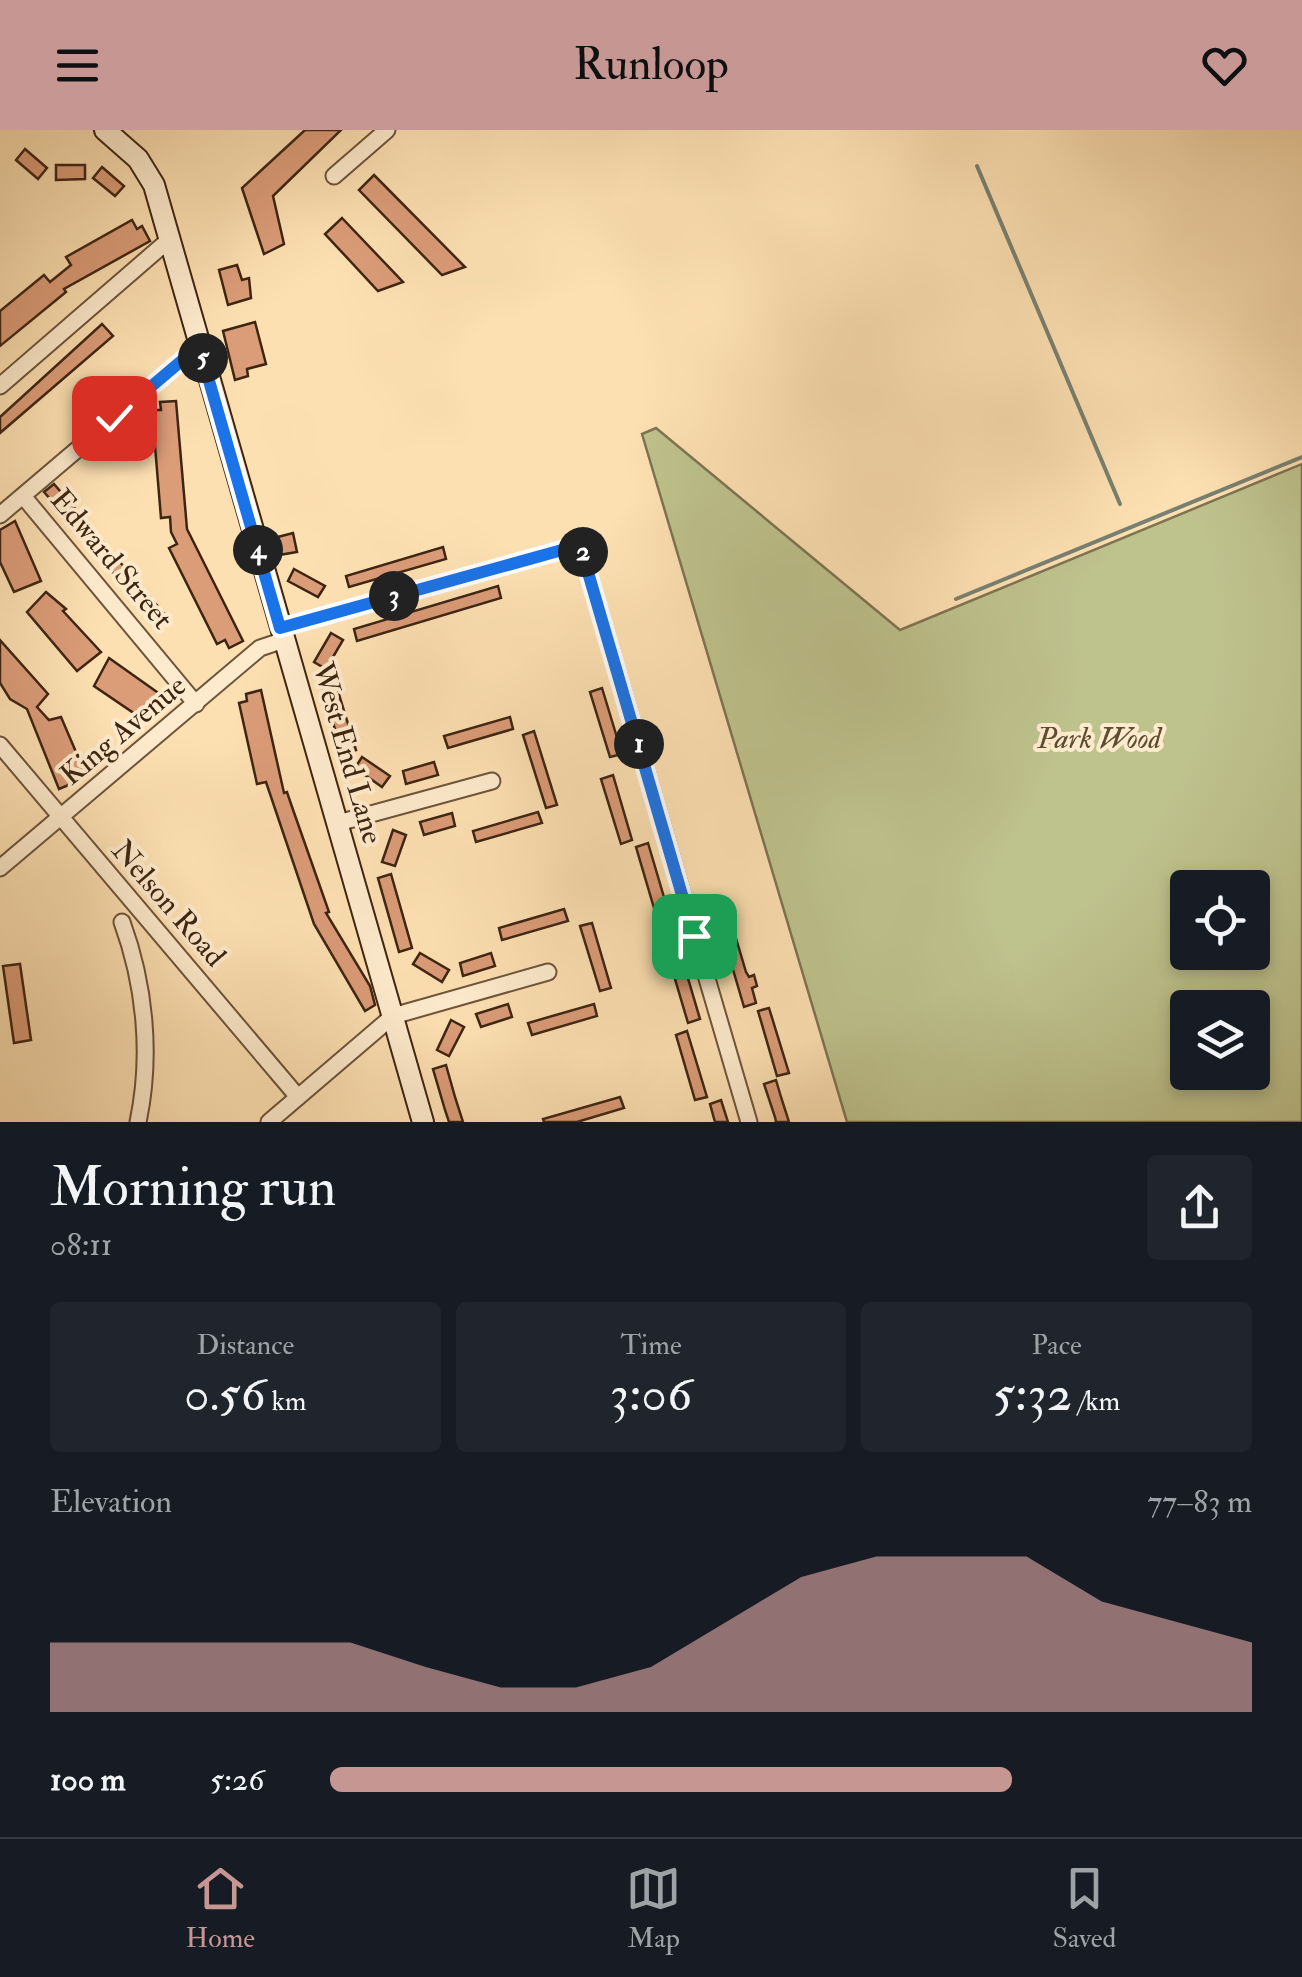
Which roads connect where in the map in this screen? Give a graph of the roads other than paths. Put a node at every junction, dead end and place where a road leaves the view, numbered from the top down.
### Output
1 (105, 130) edge
2 (387, 130) edge
3 (334, 176) dead end
4 (170, 239) junction
5 (199, 346) junction
6 (0, 386) edge
7 (23, 496) junction
8 (0, 515) edge
9 (282, 634) junction
10 (196, 704) junction
11 (0, 745) edge
12 (492, 781) dead end
13 (61, 818) junction
14 (338, 823) junction
15 (0, 868) edge
16 (122, 922) dead end
17 (548, 972) dead end
18 (393, 1016) junction
19 (298, 1096) junction
20 (138, 1122) edge
21 (268, 1122) edge
22 (423, 1122) edge
23 (749, 1122) edge

1 - 4 street, West End Lane
2 - 3 street
4 - 5 street, West End Lane
4 - 6 street
5 - 7 street
5 - 9 street, West End Lane
7 - 8 street
7 - 10 street, Edward Street
9 - 10 street, King Avenue
9 - 14 street, West End Lane
9 - 23 street, King Avenue
10 - 13 street, King Avenue
11 - 13 street, Nelson Road
12 - 14 street
13 - 15 street, King Avenue
13 - 19 street, Nelson Road
14 - 18 street, West End Lane
16 - 20 street
17 - 18 street
18 - 19 street
18 - 22 street, West End Lane
19 - 21 street

